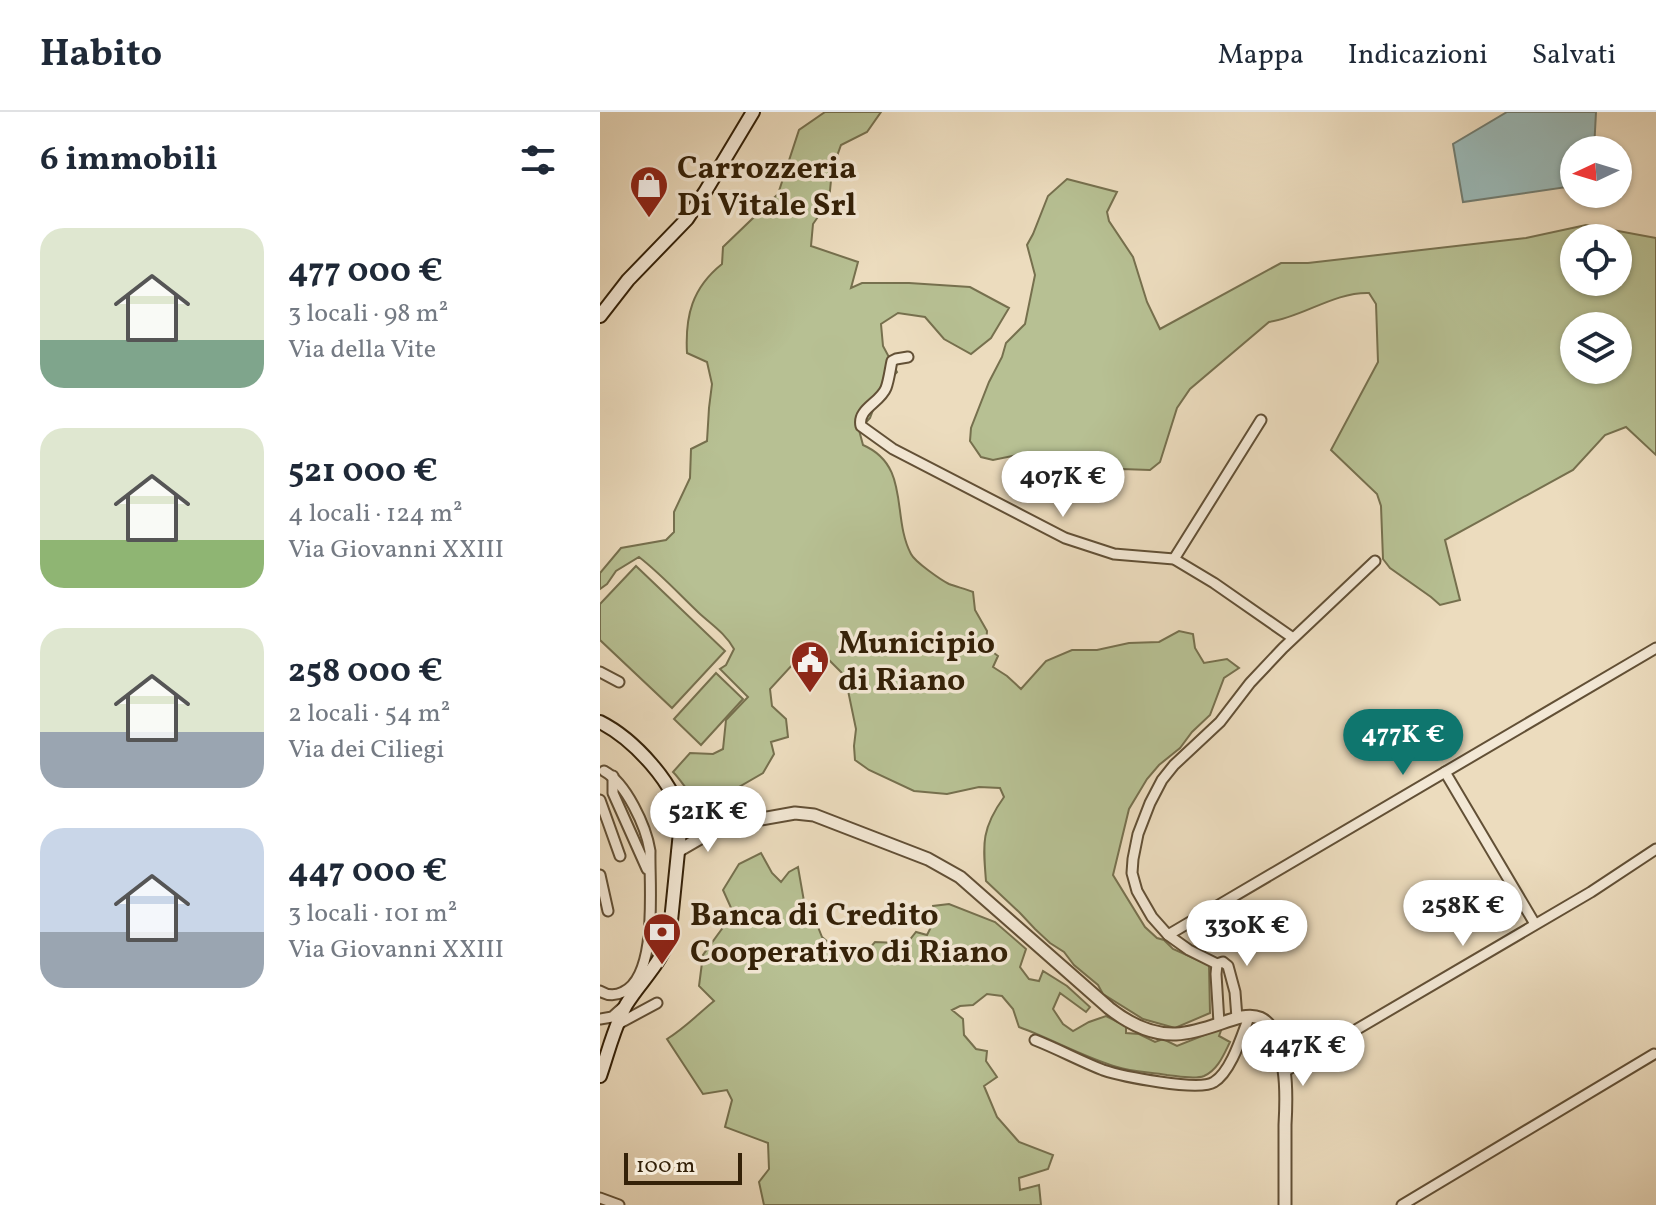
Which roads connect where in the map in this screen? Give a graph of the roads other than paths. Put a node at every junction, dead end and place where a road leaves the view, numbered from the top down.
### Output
1 (753, 112) edge
2 (600, 316) edge
3 (908, 357) dead end
4 (1261, 420) dead end
5 (1174, 559) junction
6 (1375, 561) dead end
7 (1293, 638) junction
8 (1656, 648) edge
9 (600, 672) edge
10 (619, 682) dead end
11 (600, 722) edge
12 (1445, 772) junction
13 (608, 773) dead end
14 (600, 800) edge
15 (681, 822) junction
16 (721, 826) junction
17 (1656, 849) edge
18 (678, 851) junction
19 (620, 856) dead end
20 (600, 875) edge
21 (608, 911) dead end
22 (1535, 924) junction
23 (1168, 935) junction
24 (1217, 964) junction
25 (640, 979) junction
26 (600, 991) edge
27 (627, 1003) junction
28 (657, 1003) dead end
29 (1243, 1018) junction
30 (600, 1019) edge
31 (1219, 1023) junction
32 (618, 1024) junction
33 (1035, 1040) dead end
34 (1654, 1054) dead end
35 (1284, 1072) junction
36 (600, 1076) edge
37 (600, 1198) edge
38 (619, 1205) edge
39 (1285, 1205) edge
40 (1402, 1205) edge

1 - 2 main road
3 - 5 street
4 - 5 street
5 - 7 street
6 - 7 street
7 - 23 street
8 - 12 street
9 - 10 street
11 - 15 main road
12 - 22 street
12 - 23 street
13 - 25 street
14 - 19 street
15 - 16 street
15 - 18 main road
16 - 18 street
16 - 31 street
17 - 22 street
18 - 25 main road
20 - 21 street
22 - 35 street
23 - 24 street
24 - 29 street
24 - 31 street
25 - 26 street
25 - 27 main road
27 - 30 street
27 - 32 main road
28 - 32 street
29 - 31 street
29 - 33 street
29 - 35 street
32 - 36 main road
34 - 40 street
35 - 39 street
37 - 38 street

